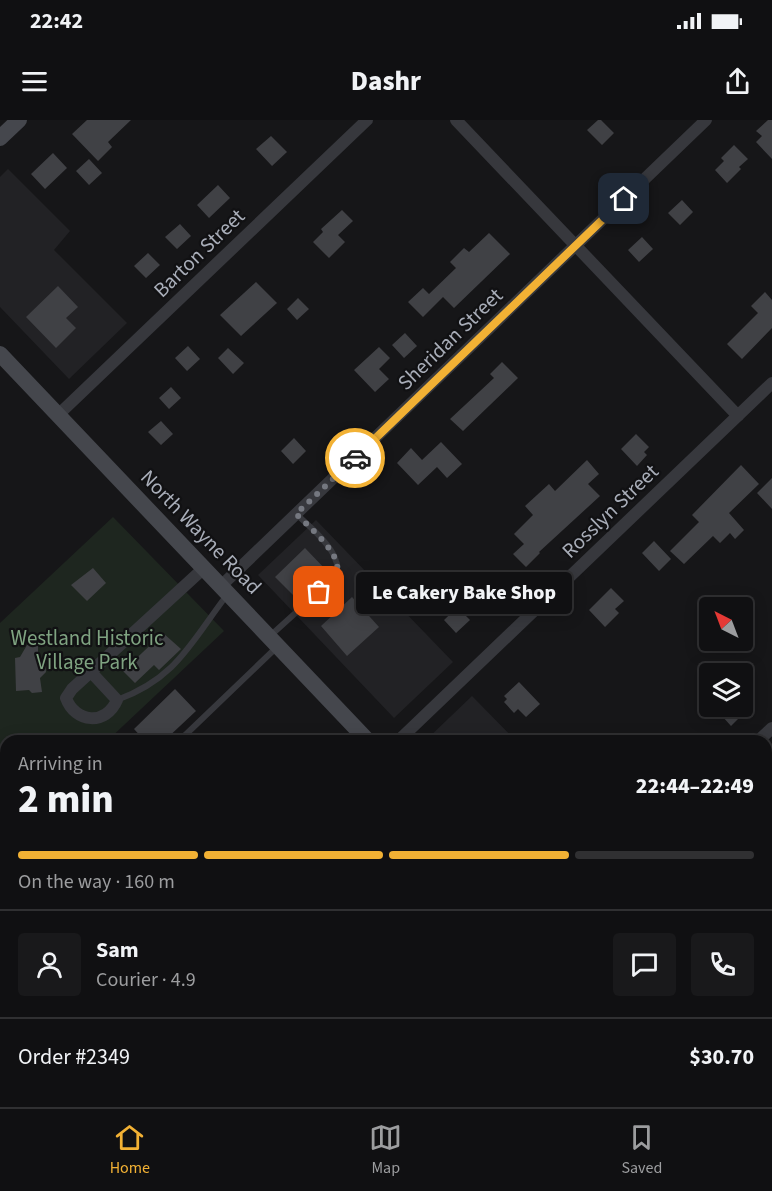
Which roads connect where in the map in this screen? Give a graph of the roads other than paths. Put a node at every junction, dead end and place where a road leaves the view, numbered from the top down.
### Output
1 (19, 120) edge
2 (367, 120) edge
3 (456, 120) edge
4 (706, 120) edge
5 (0, 138) edge
6 (575, 246) junction
7 (0, 354) edge
8 (772, 383) edge
9 (58, 415) junction
10 (738, 416) junction
11 (296, 514) junction
12 (204, 568) junction
13 (225, 590) junction
14 (274, 641) junction
15 (91, 672) junction
16 (117, 700) junction
17 (185, 735) edge
18 (362, 735) edge
19 (404, 735) edge

1 - 5 main road
2 - 9 street, Barton Street
3 - 6 street
4 - 6 street, Sheridan Street
6 - 10 street
6 - 11 street, Sheridan Street
7 - 9 main road, North Wayne Road
8 - 10 street, Rosslyn Street
9 - 12 main road, North Wayne Road
10 - 19 street, Rosslyn Street
11 - 13 street, Sheridan Street
11 - 14 lane
12 - 13 main road, North Wayne Road
12 - 15 street
13 - 14 main road, North Wayne Road
13 - 16 lane
14 - 17 lane
14 - 18 main road, North Wayne Road
15 - 16 street
15 - 16 street

